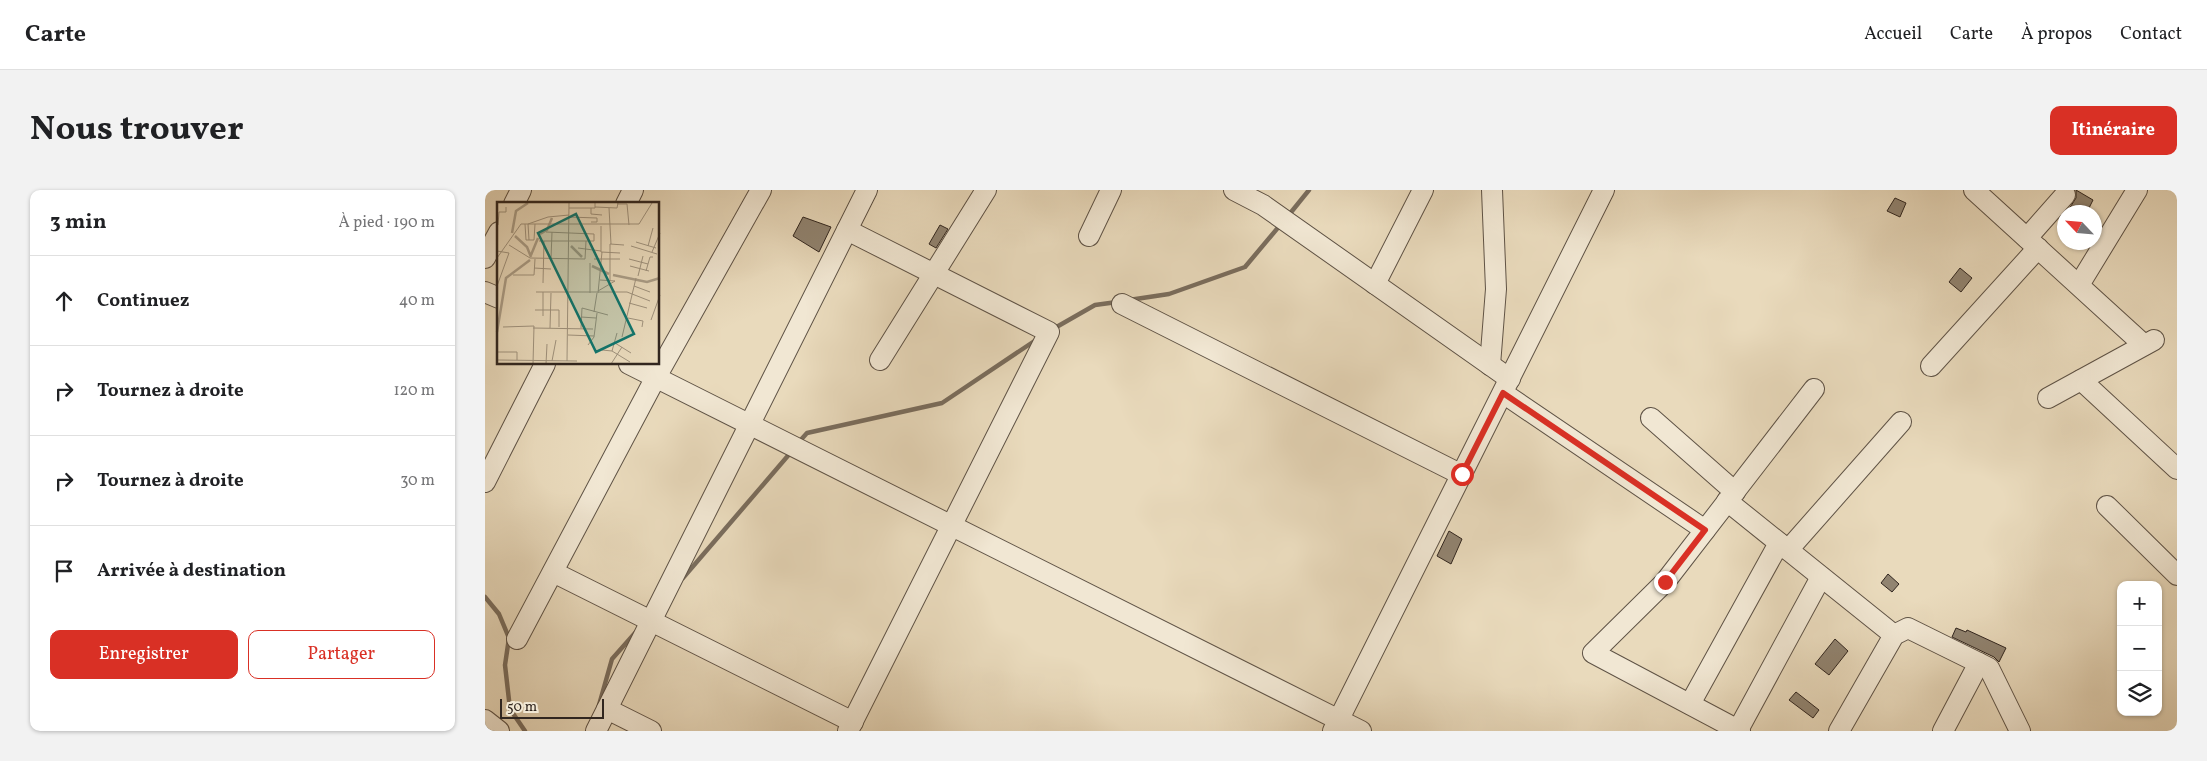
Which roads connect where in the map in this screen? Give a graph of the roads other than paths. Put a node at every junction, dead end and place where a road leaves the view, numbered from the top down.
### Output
1 (521, 190) edge
2 (633, 190) edge
3 (761, 190) edge
4 (867, 190) edge
5 (986, 190) edge
6 (1111, 190) edge
7 (1234, 190) edge
8 (1423, 190) edge
9 (1492, 190) edge
10 (1605, 190) edge
11 (1974, 190) edge
12 (2137, 190) edge
13 (2065, 195) dead end
14 (515, 202) edge
15 (627, 202) edge
16 (847, 230) junction
17 (497, 236) edge
18 (1089, 236) dead end
19 (2032, 243) junction
20 (485, 258) edge
21 (933, 274) junction
22 (1375, 284) junction
23 (2079, 285) junction
24 (485, 292) edge
25 (497, 297) edge
26 (1122, 304) dead end
27 (880, 360) dead end
28 (544, 365) edge
29 (631, 365) edge
30 (1490, 365) junction
31 (1931, 366) dead end
32 (656, 377) junction
33 (2081, 380) junction
34 (1506, 386) junction
35 (1814, 389) dead end
36 (2048, 398) dead end
37 (1651, 418) dead end
38 (1901, 422) dead end
39 (750, 424) junction
40 (2175, 465) edge
41 (1462, 474) junction
42 (485, 482) edge
43 (1731, 497) junction
44 (2107, 506) dead end
45 (951, 526) junction
46 (1705, 530) junction
47 (1783, 546) junction
48 (553, 572) junction
49 (2177, 575) edge
50 (1821, 577) junction
51 (651, 621) junction
52 (1894, 635) junction
53 (517, 639) dead end
54 (1979, 663) junction
55 (1690, 704) junction
56 (607, 709) junction
57 (485, 720) edge
58 (1336, 726) edge
59 (851, 727) edge
60 (1739, 730) edge
61 (499, 731) edge
62 (596, 731) edge
63 (651, 731) edge
64 (1361, 731) edge
65 (1839, 731) edge
66 (1943, 731) edge
67 (2021, 731) edge

1 - 14 street
2 - 15 street
3 - 32 street
4 - 16 street
5 - 21 street
6 - 18 street
7 - 22 street
8 - 22 street
9 - 30 street
10 - 34 street
11 - 19 street
12 - 23 street
13 - 19 street
16 - 21 street
16 - 39 street
17 - 20 street
19 - 23 street
19 - 31 street
21 - 27 street
21 - 45 street
22 - 30 street
23 - 33 street
24 - 25 street
26 - 41 street
28 - 42 street
29 - 32 street
30 - 34 street
32 - 39 street
32 - 48 street
33 - 36 street
33 - 40 street
34 - 41 street
34 - 46 street
35 - 43 street
37 - 43 street
38 - 47 street
39 - 45 street
39 - 51 street
41 - 58 street
43 - 46 street
43 - 47 street
44 - 49 street
45 - 58 street
45 - 59 street
46 - 55 street
47 - 50 street
47 - 55 street
48 - 51 street
48 - 53 street
50 - 52 street
50 - 60 street
51 - 56 street
51 - 59 street
52 - 54 street
52 - 65 street
54 - 66 street
54 - 67 street
55 - 60 street
56 - 62 street
56 - 63 street
57 - 61 street
58 - 64 street

